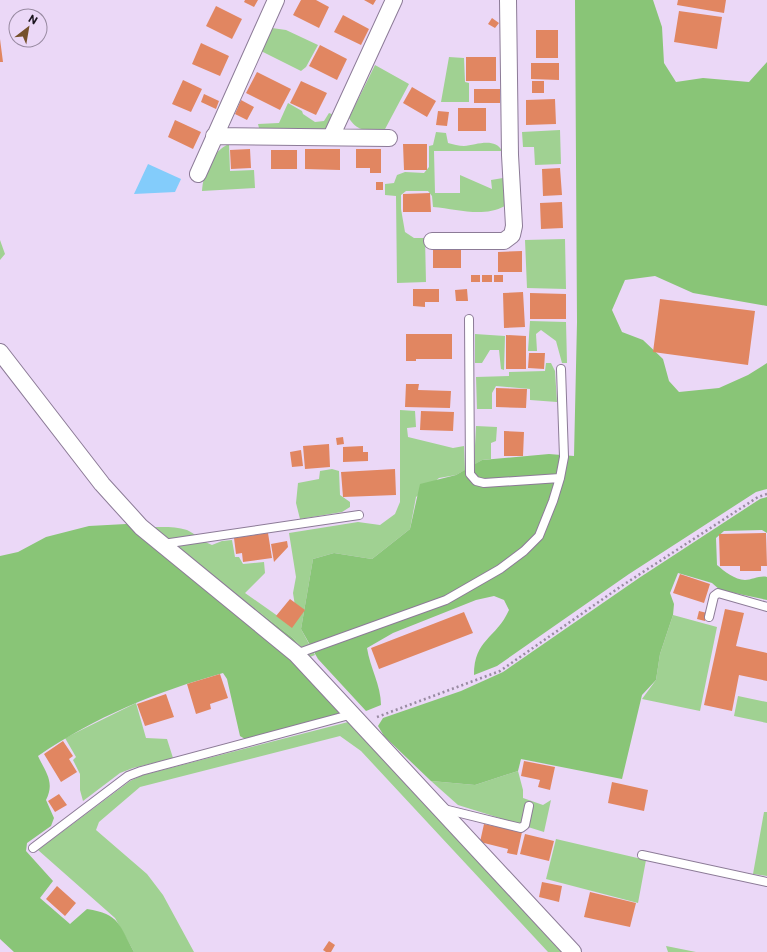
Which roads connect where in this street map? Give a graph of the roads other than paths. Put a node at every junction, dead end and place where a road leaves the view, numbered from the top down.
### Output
1 (276, 0) edge
2 (394, 0) edge
3 (508, 0) edge
4 (214, 136) junction
5 (331, 137) junction
6 (389, 138) dead end
7 (198, 174) dead end
8 (432, 241) dead end
9 (469, 319) dead end
10 (0, 352) edge
11 (561, 369) dead end
12 (560, 478) junction
13 (358, 515) dead end
14 (162, 544) junction
15 (767, 607) edge
16 (709, 617) dead end
17 (296, 654) junction
18 (358, 719) junction
19 (529, 806) dead end
20 (440, 808) junction
21 (33, 848) dead end
22 (642, 855) dead end
23 (767, 882) edge
24 (573, 952) edge

1 - 4 street
2 - 5 street
3 - 8 street
4 - 5 street
4 - 7 street
5 - 6 street
9 - 12 lane
10 - 14 street
11 - 12 lane
12 - 17 lane
13 - 14 lane
14 - 17 street
15 - 16 lane
17 - 18 street
18 - 20 street
18 - 21 lane
19 - 20 lane
20 - 24 street
22 - 23 lane

